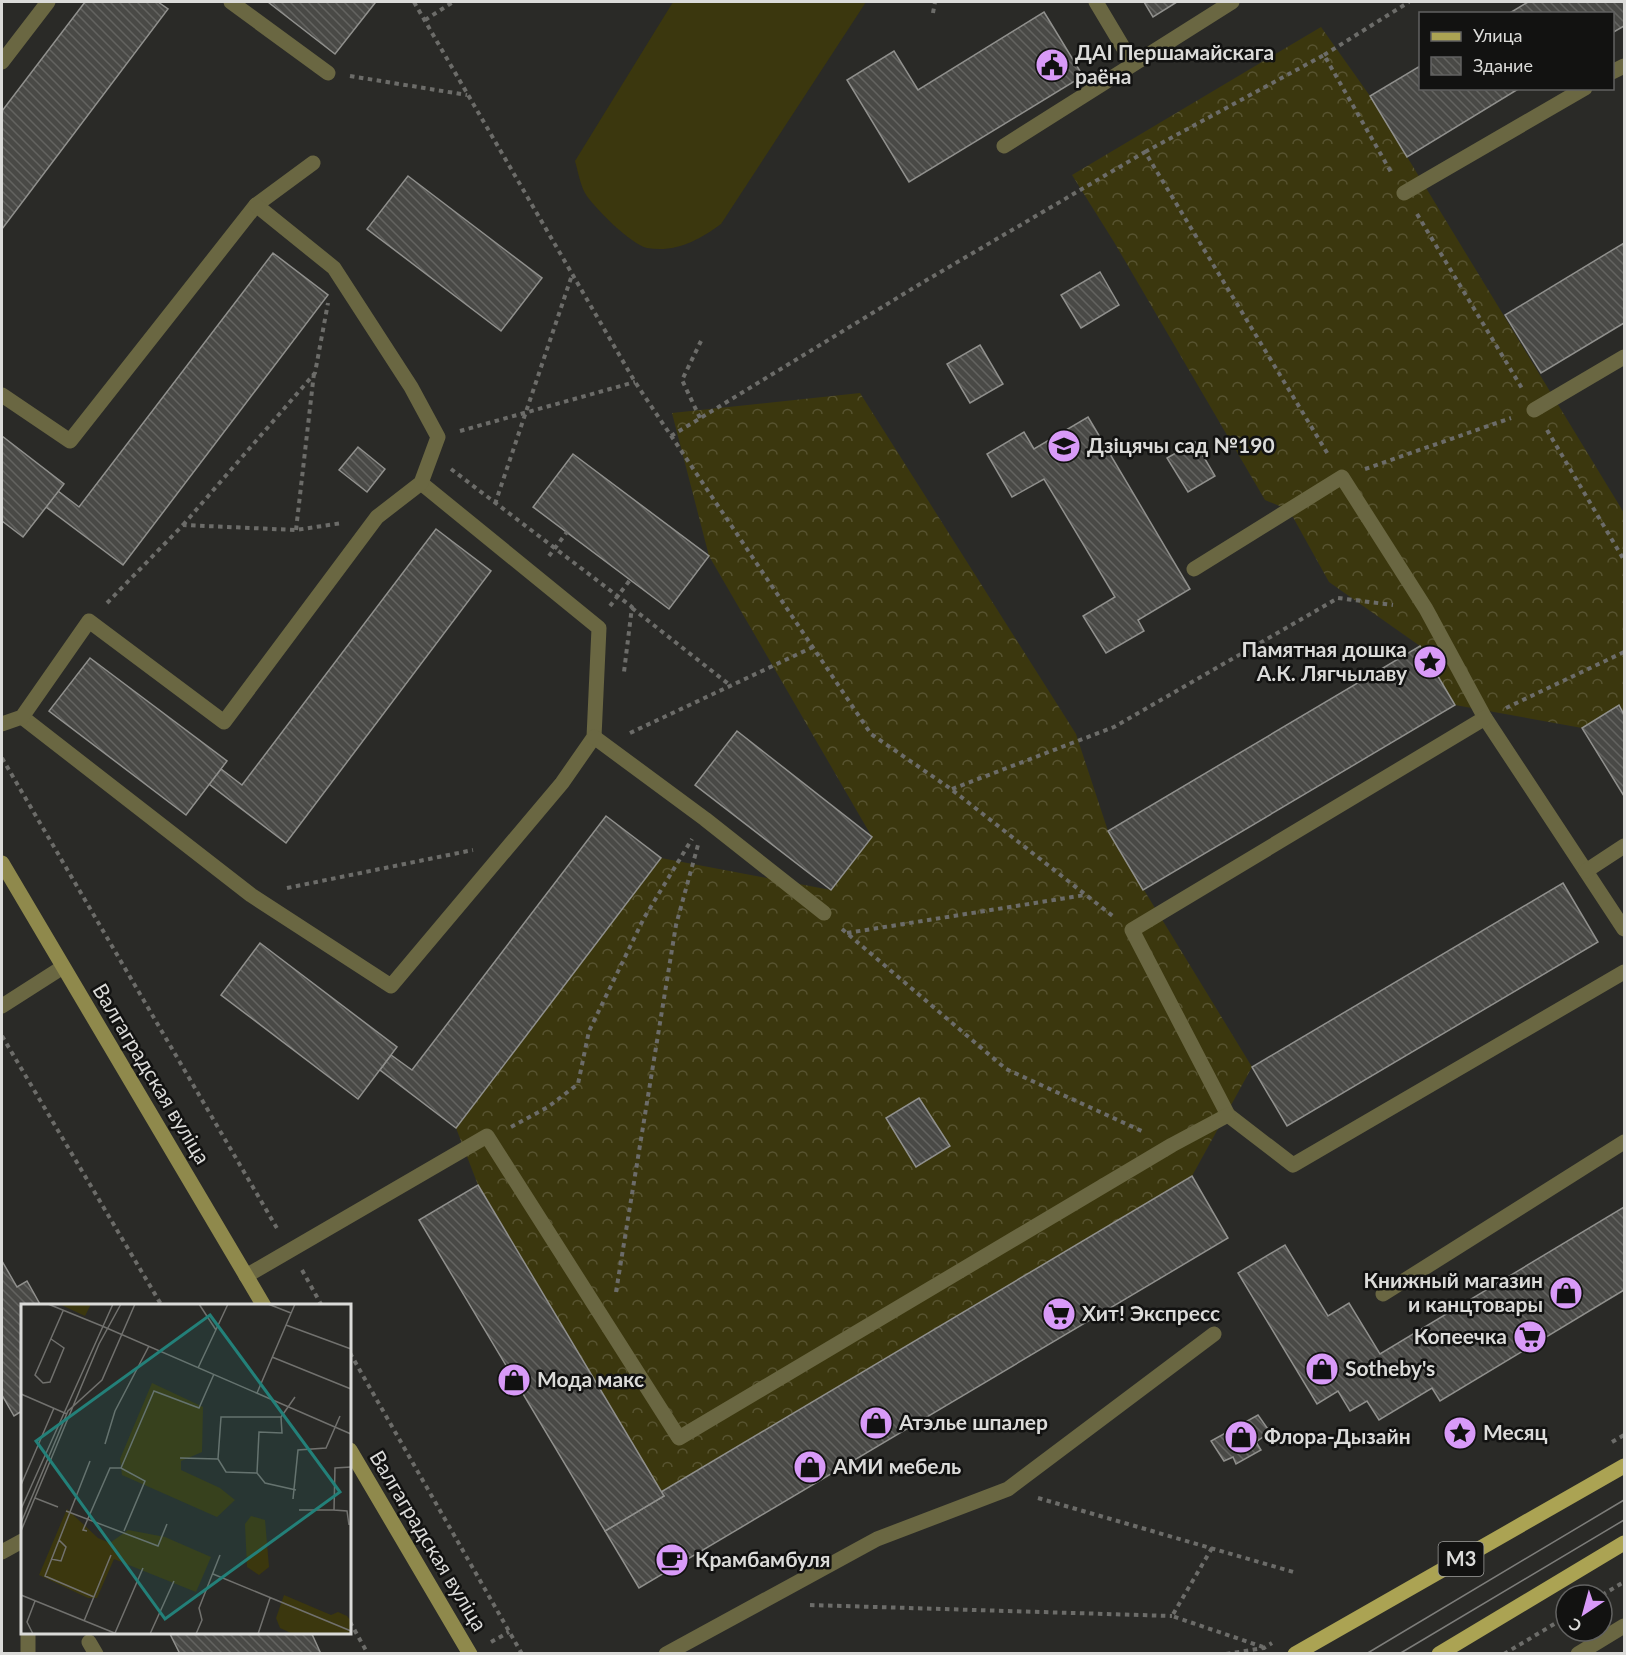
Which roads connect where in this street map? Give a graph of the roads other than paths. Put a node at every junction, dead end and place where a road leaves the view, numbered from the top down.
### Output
1 (48, 2) edge
2 (231, 2) edge
3 (1096, 2) edge
4 (1232, 2) edge
5 (2, 62) edge
6 (1133, 64) junction
7 (328, 73) road end
8 (1582, 90) edge
9 (1004, 146) dead end
10 (313, 163) dead end
11 (1404, 193) road end
12 (256, 205) junction
13 (1624, 357) edge
14 (2, 395) edge
15 (1534, 410) road end
16 (421, 483) junction
17 (1194, 569) dead end
18 (22, 717) junction
19 (1485, 718) junction
20 (2, 724) edge
21 (599, 741) junction
22 (1624, 846) edge
23 (2, 863) edge
24 (1586, 871) junction
25 (824, 913) road end
26 (1624, 929) edge
27 (63, 967) junction
28 (1624, 972) edge
29 (2, 1006) edge
30 (1228, 1115) junction
31 (1624, 1143) edge
32 (246, 1276) junction
33 (1383, 1294) dead end
34 (263, 1304) edge
35 (1214, 1334) dead end
36 (351, 1452) edge
37 (1624, 1466) edge
38 (21, 1542) edge
39 (1624, 1543) edge
40 (2, 1552) edge
41 (1624, 1626) edge
42 (28, 1634) edge
43 (28, 1653) edge
44 (470, 1653) edge
45 (666, 1653) edge
46 (1296, 1653) edge
47 (1439, 1653) edge
48 (1578, 1653) edge

1 - 5 street
2 - 7 street
3 - 6 street
4 - 6 street
6 - 9 street
8 - 11 street
10 - 12 street
12 - 14 street
12 - 16 street
13 - 15 street
16 - 18 street
16 - 21 street
17 - 19 street
18 - 20 street
18 - 21 street
19 - 24 street
19 - 30 street
21 - 25 street
22 - 24 street
23 - 27 main road, Валгаградская вуліца
24 - 26 street
27 - 29 street
27 - 32 main road, Валгаградская вуліца
28 - 30 street
30 - 32 street
31 - 33 street
32 - 34 main road, Валгаградская вуліца
35 - 45 street
36 - 44 main road, Валгаградская вуліца
37 - 46 main road, М3
38 - 40 street
39 - 47 main road
41 - 48 street
42 - 43 street

